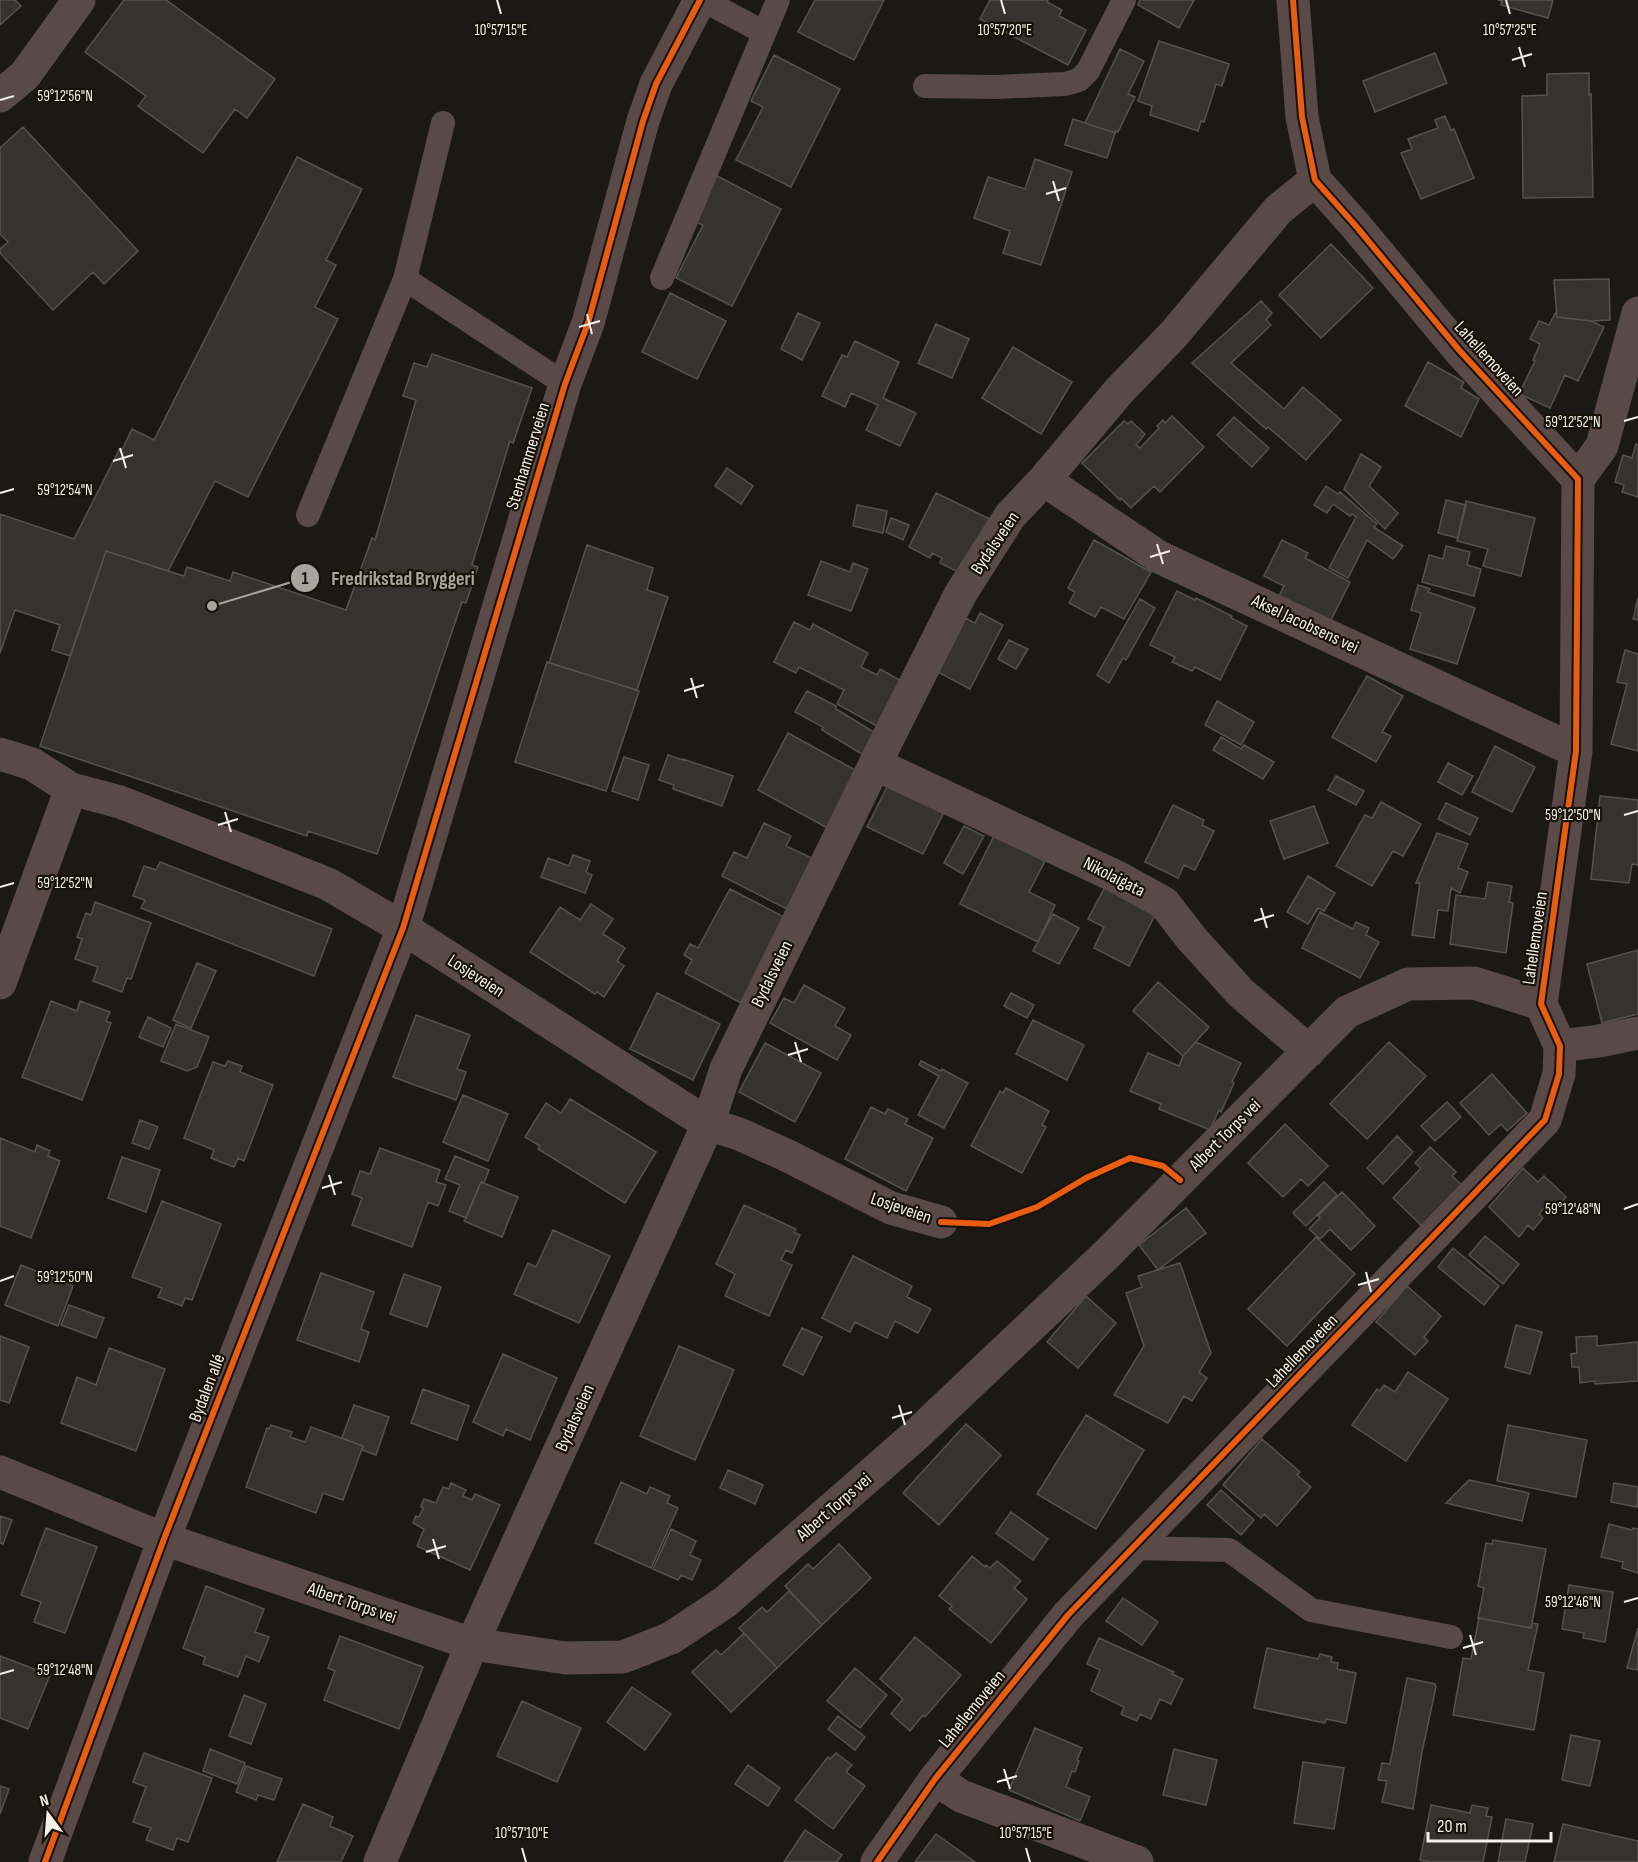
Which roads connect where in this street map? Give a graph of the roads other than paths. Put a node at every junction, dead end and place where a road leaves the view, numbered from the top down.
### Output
1 (79, 0) edge
2 (701, 0) edge
3 (778, 0) edge
4 (1124, 0) edge
5 (1293, 0) edge
6 (763, 32) junction
7 (926, 86) dead end
8 (0, 96) edge
9 (443, 123) dead end
10 (1315, 180) junction
11 (662, 278) dead end
12 (405, 279) junction
13 (1638, 313) edge
14 (565, 384) junction
15 (1578, 479) junction
16 (1044, 480) junction
17 (308, 515) dead end
18 (1576, 750) junction
19 (0, 754) edge
20 (875, 764) junction
21 (70, 789) junction
22 (402, 928) junction
23 (0, 983) edge
24 (1540, 1005) junction
25 (1638, 1033) edge
26 (1560, 1046) junction
27 (1309, 1051) junction
28 (708, 1124) junction
29 (941, 1222) dead end
30 (0, 1472) edge
31 (164, 1539) junction
32 (1132, 1548) junction
33 (1451, 1637) dead end
34 (472, 1644) junction
35 (936, 1779) junction
36 (45, 1862) edge
37 (380, 1862) edge
38 (877, 1862) edge
39 (1137, 1862) edge

1 - 8 street
2 - 6 lane
2 - 14 street, Stenhammerveien
3 - 6 lane
4 - 7 lane
5 - 10 street, Lahellemoveien
6 - 11 lane
9 - 12 lane
10 - 15 street, Lahellemoveien
10 - 16 street, Bydalsveien
12 - 14 lane
12 - 17 lane
13 - 15 street
14 - 22 street, Stenhammerveien
15 - 18 street, Lahellemoveien
16 - 18 street, Aksel Jacobsens vei
16 - 20 street, Bydalsveien
18 - 24 street, Lahellemoveien
19 - 21 street, Losjeveien
20 - 27 street, Nikolaigata
20 - 28 street, Bydalsveien
21 - 22 street, Losjeveien
21 - 23 street
22 - 28 street, Losjeveien
22 - 31 street, Bydalen allé
24 - 26 street, Lahellemoveien
24 - 27 street, Albert Torps vei
25 - 26 street
26 - 32 street, Lahellemoveien
27 - 34 street, Albert Torps vei
28 - 29 street, Losjeveien
28 - 34 street, Bydalsveien
30 - 31 street, Albert Torps vei
31 - 34 street, Albert Torps vei
31 - 36 street, Bydalen allé
32 - 33 lane
32 - 35 street, Lahellemoveien
34 - 37 street, Bydalsveien
35 - 38 street, Lahellemoveien
35 - 39 street

